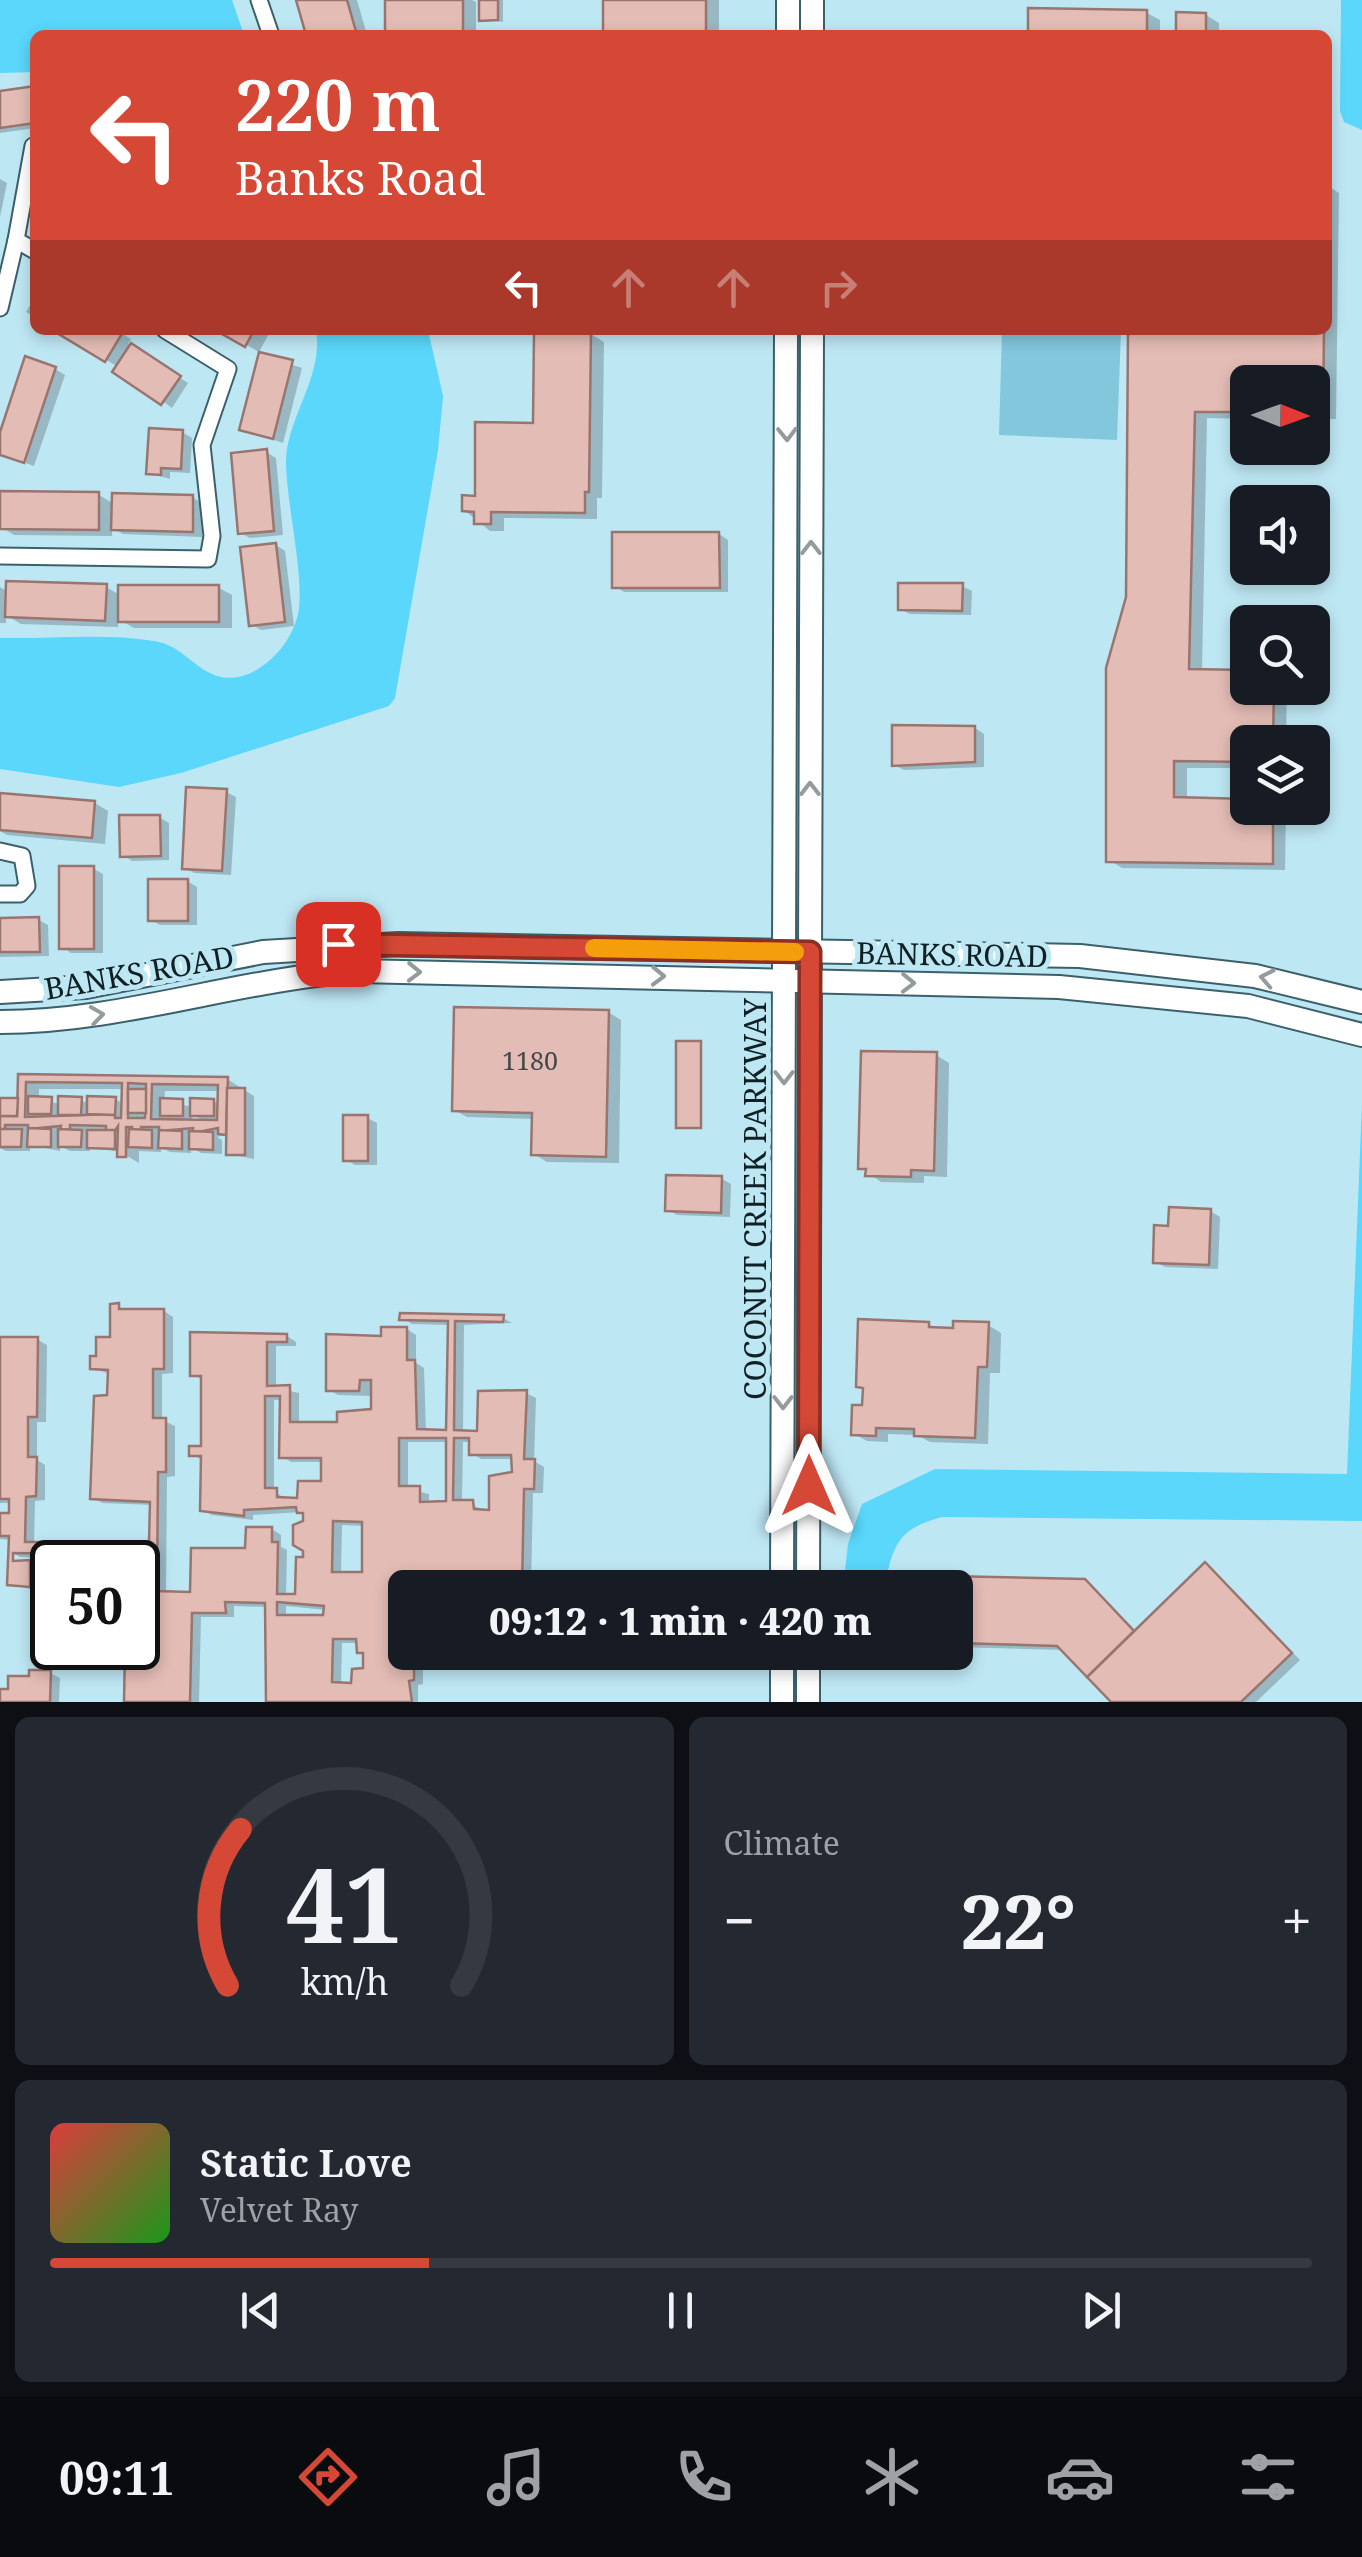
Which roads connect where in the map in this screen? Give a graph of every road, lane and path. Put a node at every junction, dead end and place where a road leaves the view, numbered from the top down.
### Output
1 (259, 0) edge
2 (788, 0) edge
3 (812, 0) edge
4 (269, 30) edge
5 (788, 30) edge
6 (812, 30) edge
7 (30, 163) edge
8 (16, 240) junction
9 (30, 249) edge
10 (0, 308) edge
11 (173, 335) edge
12 (786, 335) edge
13 (812, 335) edge
14 (0, 556) edge
15 (0, 851) edge
16 (0, 894) edge
17 (784, 952) junction
18 (810, 952) junction
19 (784, 979) junction
20 (811, 980) junction
21 (0, 992) edge
22 (1362, 1002) edge
23 (0, 1022) edge
24 (1362, 1035) edge
25 (782, 1570) edge
26 (808, 1570) edge
27 (782, 1670) edge
28 (808, 1670) edge
29 (782, 1702) edge
30 (808, 1702) edge

1 - 4 street
2 - 5 street
3 - 6 street
7 - 8 street
8 - 9 street
8 - 10 street
11 - 14 street
12 -> 17 street, COCONUT CREEK PARKWAY
18 -> 13 street, COCONUT CREEK PARKWAY
15 - 16 street
17 - 18 street, BANKS ROAD
17 - 19 street, COCONUT CREEK PARKWAY
17 - 21 street, BANKS ROAD
18 - 20 street, COCONUT CREEK PARKWAY
22 -> 18 street, BANKS ROAD
19 - 20 street, BANKS ROAD
23 -> 19 street, BANKS ROAD
19 -> 25 street, COCONUT CREEK PARKWAY
20 -> 24 street, BANKS ROAD
20 - 26 street, COCONUT CREEK PARKWAY
27 - 29 street
28 - 30 street

